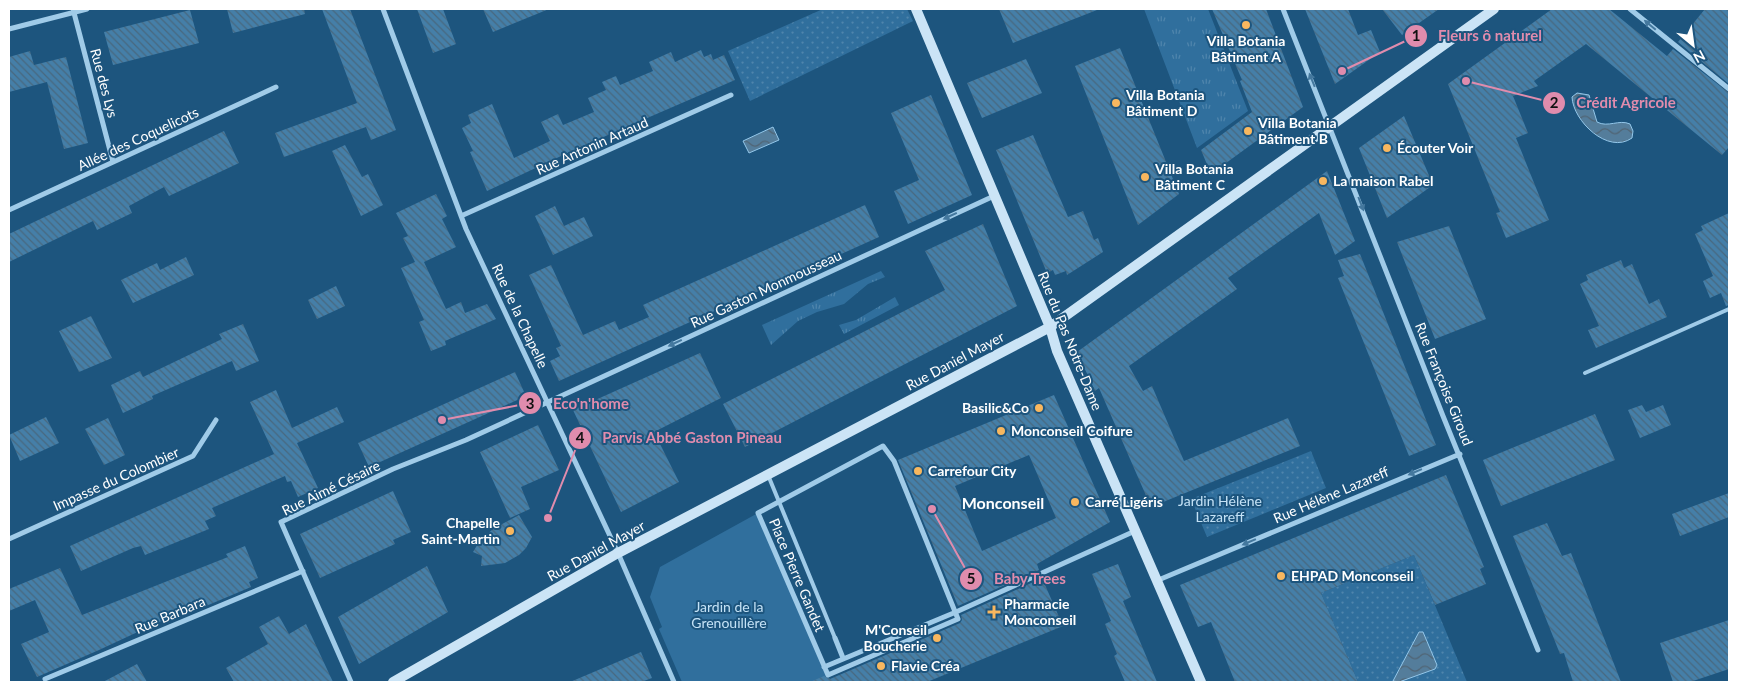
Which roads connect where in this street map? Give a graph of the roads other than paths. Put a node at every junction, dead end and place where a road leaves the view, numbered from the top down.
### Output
1 (87, 9) edge
2 (383, 9) edge
3 (1283, 9) edge
4 (1494, 9) edge
5 (1630, 9) edge
6 (73, 10) edge
7 (920, 10) edge
8 (9, 29) edge
9 (276, 87) dead end
10 (1729, 89) edge
11 (731, 95) dead end
12 (1331, 126) junction
13 (113, 162) junction
14 (994, 196) junction
15 (9, 210) edge
16 (461, 216) junction
17 (1729, 309) edge
18 (1050, 327) junction
19 (1585, 373) dead end
20 (547, 402) junction
21 (216, 420) dead end
22 (1460, 454) junction
23 (768, 475) junction
24 (779, 502) junction
25 (1135, 531) junction
26 (9, 539) edge
27 (618, 553) junction
28 (303, 571) junction
29 (1156, 581) junction
30 (956, 612) junction
31 (835, 638) joint
32 (1538, 650) dead end
33 (843, 658) junction
34 (824, 667) junction
35 (45, 679) dead end
36 (351, 682) edge
37 (393, 682) edge
38 (674, 682) edge
39 (1201, 682) edge

1 - 6 street
2 - 16 street, Rue de la Chapelle
12 -> 3 street, Rue Françoise Giroud
4 - 12 main road, Rue Daniel Mayer
10 -> 5 street
6 - 8 street
6 - 13 street, Rue des Lys
7 - 14 main road, Rue du Pas Notre-Dame
9 - 13 street, Allée des Coquelicots
11 - 16 street, Rue Antonin Artaud
12 - 18 main road, Rue Daniel Mayer
12 -> 22 street, Rue Françoise Giroud
13 - 15 street, Allée des Coquelicots
14 - 18 main road, Rue du Pas Notre-Dame
14 -> 20 street, Rue Gaston Monmousseau
16 - 20 street, Rue de la Chapelle
17 - 19 lane
18 - 23 main road, Rue Daniel Mayer
18 - 25 main road, Rue du Pas Notre-Dame
20 - 27 street, Rue de la Chapelle
20 - 28 street, Rue Aimé Césaire
21 - 26 street, Impasse du Colombier
22 -> 29 street, Rue Hélène Lazareff
22 - 32 street, Rue Françoise Giroud
23 - 24 lane
23 - 27 main road, Rue Daniel Mayer
24 - 30 street, Place Pierre Gandet
24 - 31 lane
24 - 34 street, Place Pierre Gandet
25 - 29 main road, Rue du Pas Notre-Dame
25 - 30 street
27 - 37 main road, Rue Daniel Mayer
27 - 38 street, Rue de la Chapelle
28 - 35 street, Rue Barbara
28 - 36 street, Rue Aimé Césaire
29 - 39 main road, Rue du Pas Notre-Dame
30 - 33 street
30 - 34 street
31 - 33 street, Place Pierre Gandet
33 - 34 street

